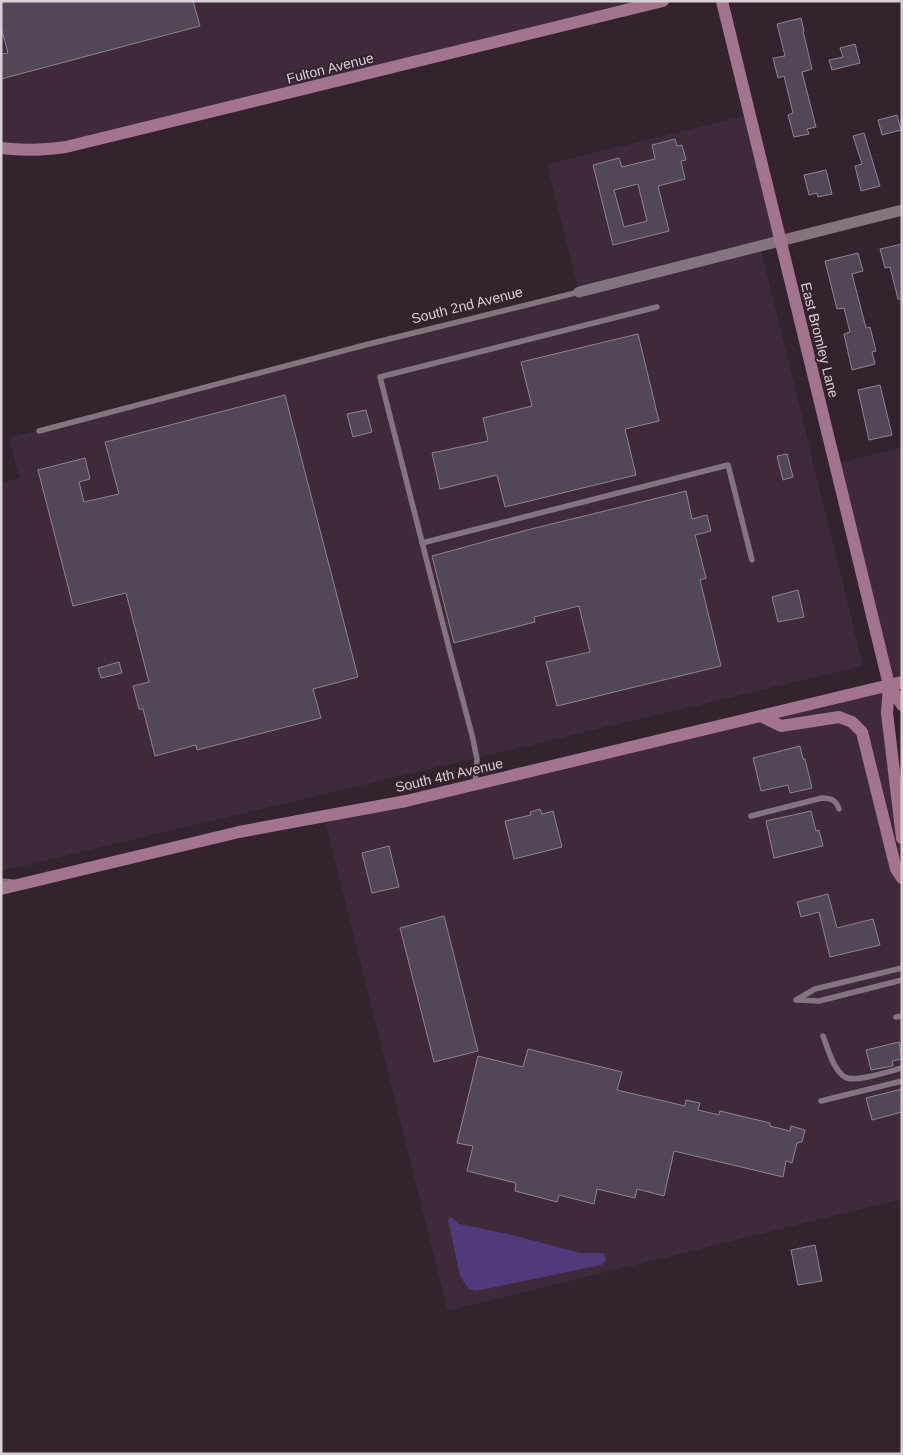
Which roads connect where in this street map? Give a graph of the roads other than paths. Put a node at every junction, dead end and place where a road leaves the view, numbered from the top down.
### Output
1 (663, 1) edge
2 (722, 1) edge
3 (1, 148) edge
4 (902, 210) edge
5 (780, 241) junction
6 (579, 292) joint
7 (657, 307) dead end
8 (39, 430) dead end
9 (422, 543) junction
10 (752, 560) dead end
11 (895, 684) edge
12 (902, 705) edge
13 (761, 716) junction
14 (475, 785) junction
15 (839, 809) dead end
16 (751, 816) dead end
17 (902, 838) edge
18 (902, 878) edge
19 (1, 881) edge
20 (22, 884) junction
21 (1, 889) edge
22 (902, 968) edge
23 (902, 980) edge
24 (823, 1036) dead end
25 (902, 1068) edge
26 (902, 1081) edge
27 (821, 1101) dead end

1 - 3 main road, Fulton Avenue
2 - 5 main road, East Bromley Lane
4 - 5 street, South 2nd Avenue
5 - 6 street, South 2nd Avenue
5 - 11 main road, East Bromley Lane
6 - 8 lane, South 2nd Avenue
7 - 9 lane
9 - 10 lane
9 - 14 lane
11 - 12 main road, East Bromley Lane
11 - 13 main road, South 4th Avenue
11 - 17 main road, East Bromley Lane
13 - 14 main road, South 4th Avenue
13 - 18 main road
14 - 20 main road, South 4th Avenue
15 - 16 lane
19 - 20 lane
20 - 21 main road, South 4th Avenue
22 - 23 lane
24 - 25 lane
26 - 27 lane

